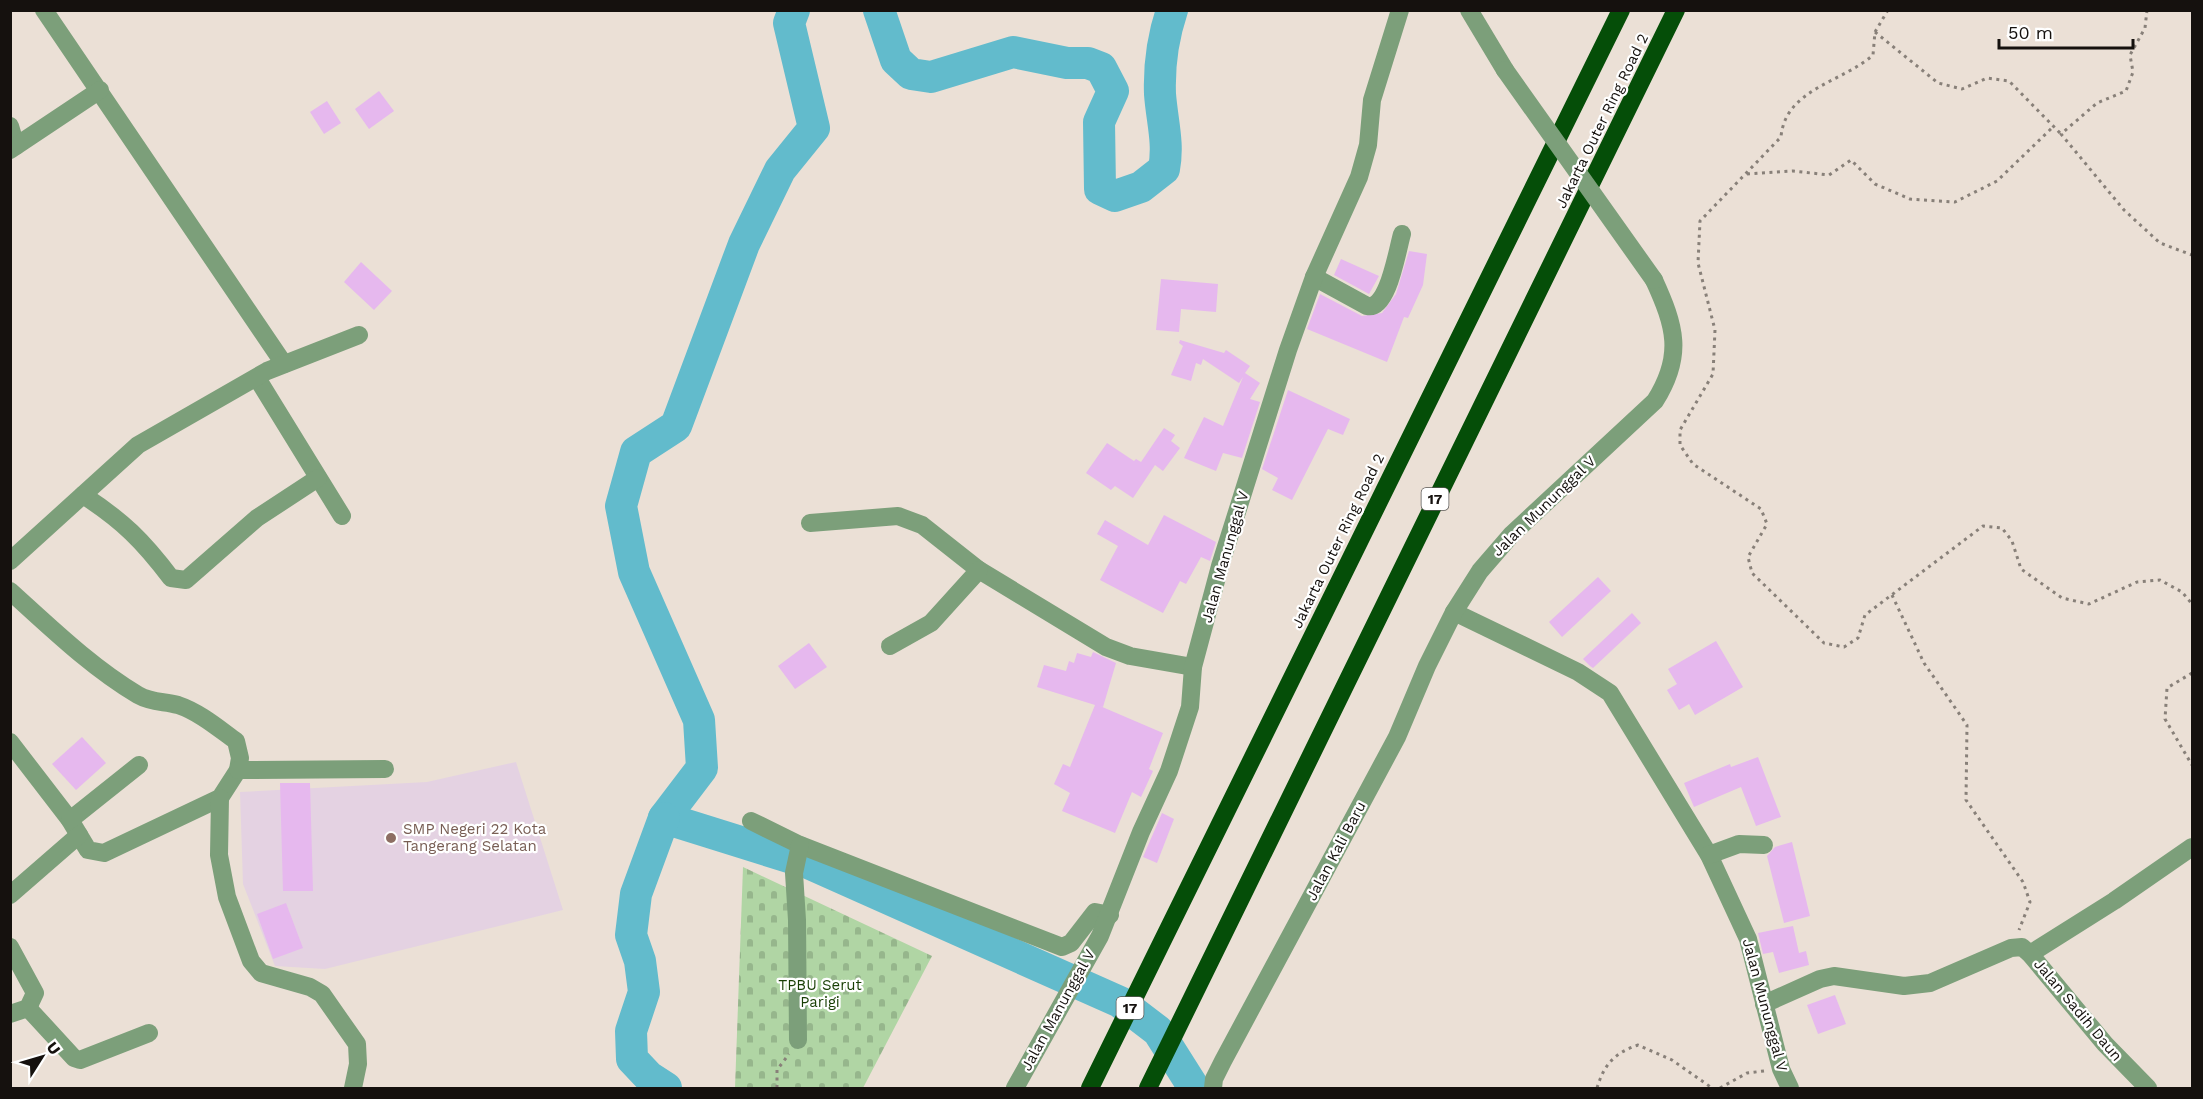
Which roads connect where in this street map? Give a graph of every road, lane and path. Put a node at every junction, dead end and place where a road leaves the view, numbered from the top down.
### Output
1 (44, 10) edge
2 (1400, 10) edge
3 (1468, 10) edge
4 (1621, 10) edge
5 (1676, 10) edge
6 (1888, 10) edge
7 (2148, 10) edge
8 (1875, 32) junction
9 (100, 90) junction
10 (10, 126) edge
11 (2054, 126) junction
12 (2061, 134) junction
13 (14, 148) edge
14 (1746, 174) junction
15 (1402, 234) dead end
16 (2193, 255) edge
17 (1314, 277) junction
18 (359, 335) dead end
19 (284, 364) junction
20 (257, 378) junction
21 (318, 478) junction
22 (83, 495) junction
23 (342, 516) dead end
24 (810, 523) dead end
25 (13, 555) edge
26 (979, 570) junction
27 (10, 591) edge
28 (1892, 596) junction
29 (2193, 604) edge
30 (1454, 612) junction
31 (890, 646) dead end
32 (1192, 667) junction
33 (2193, 673) edge
34 (10, 742) edge
35 (139, 765) dead end
36 (2193, 765) edge
37 (385, 769) dead end
38 (238, 770) junction
39 (220, 798) junction
40 (751, 821) dead end
41 (75, 828) junction
42 (1764, 845) dead end
43 (2193, 846) edge
44 (799, 850) junction
45 (1709, 855) junction
46 (10, 894) edge
47 (1110, 915) junction
48 (10, 947) edge
49 (2011, 948) junction
50 (2030, 954) junction
51 (1764, 1004) junction
52 (19, 1011) edge
53 (149, 1033) dead end
54 (798, 1040) joint
55 (1781, 1069) junction
56 (353, 1089) edge
57 (777, 1089) edge
58 (1015, 1089) edge
59 (1090, 1089) edge
60 (1148, 1089) edge
61 (1213, 1089) edge
62 (1597, 1089) edge
63 (1712, 1089) edge
64 (1720, 1089) edge
65 (1790, 1089) edge
66 (2148, 1089) edge

1 - 9 street
2 - 17 street, Jalan Manunggal V
3 - 30 street, Jalan Mununggal V, bridge
4 - 59 highway, Jakarta Outer Ring Road 2 / 17
5 - 60 highway, Jakarta Outer Ring Road 2 / 17
6 - 8 path
7 - 12 path
8 - 11 path
8 - 14 path
9 - 13 street
9 - 19 street
10 - 13 street
11 - 12 path
11 - 14 path
12 - 16 path
14 - 28 path
15 - 17 street
17 - 32 street, Jalan Manunggal V
18 - 19 street
19 - 20 street
20 - 21 street
20 - 22 street
21 - 22 street
21 - 23 street
22 - 25 street
24 - 26 street
26 - 31 street
26 - 32 street
27 - 38 street
28 - 29 path
28 - 49 path
30 - 45 street, Jalan Mununggal V
30 - 61 street, Jalan Kali Baru
32 - 47 street, Jalan Manunggal V
33 - 36 path
34 - 41 street
35 - 41 street
37 - 38 street
38 - 39 street
39 - 41 street
39 - 56 street
40 - 44 street
41 - 46 street
42 - 45 street
43 - 50 street
44 - 47 street
44 - 54 street
45 - 51 street, Jalan Mununggal V
47 - 58 street, Jalan Manunggal V
48 - 52 street
49 - 50 street, Jalan Sadih Daun
49 - 51 street
50 - 66 street, Jalan Sadih Daun
51 - 55 street, Jalan Mununggal V
52 - 53 street
54 - 57 path
55 - 64 path
55 - 65 street, Jalan Mununggal V
62 - 63 path

